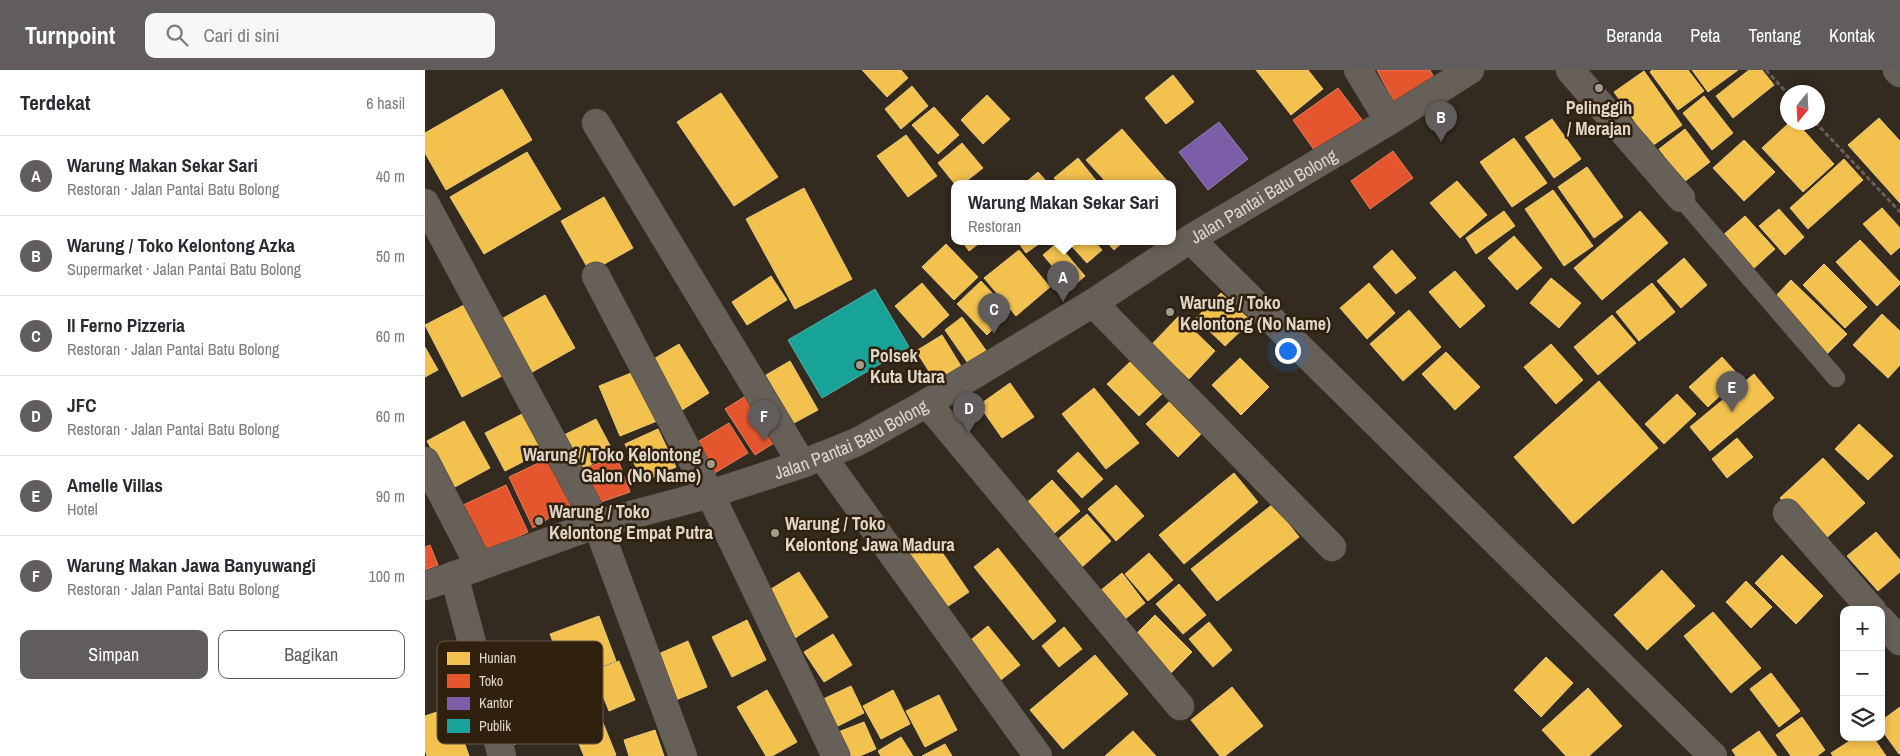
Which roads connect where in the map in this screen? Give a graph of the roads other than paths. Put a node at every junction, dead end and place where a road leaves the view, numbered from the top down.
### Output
1 (1358, 70) edge
2 (1470, 70) edge
3 (1570, 70) edge
4 (1897, 70) edge
5 (1900, 73) edge
6 (1389, 121) junction
7 (596, 123) dead end
8 (1681, 198) joint
9 (425, 203) edge
10 (1190, 239) junction
11 (596, 276) dead end
12 (1093, 303) junction
13 (1836, 378) dead end
14 (927, 403) junction
15 (812, 460) junction
16 (425, 461) edge
17 (709, 494) junction
18 (1787, 513) dead end
19 (597, 524) junction
20 (1332, 547) dead end
21 (466, 570) junction
22 (425, 586) edge
23 (1868, 606) edge
24 (1885, 624) edge
25 (480, 641) edge
26 (1900, 641) edge
27 (1180, 706) dead end
28 (683, 756) edge
29 (836, 756) edge
30 (1039, 756) edge
31 (1713, 756) edge

1 - 6 street
2 - 6 street, Jalan Pantai Batu Bolong
3 - 8 street
4 - 5 street
6 - 10 street, Jalan Pantai Batu Bolong
7 - 15 street
8 - 13 lane
9 - 19 street
10 - 12 street, Jalan Pantai Batu Bolong
10 - 31 street
11 - 17 street
12 - 14 street, Jalan Pantai Batu Bolong
12 - 20 street
14 - 15 street, Jalan Pantai Batu Bolong
14 - 27 street
15 - 17 street, Jalan Pantai Batu Bolong
15 - 30 street
16 - 21 street
17 - 19 street, Jalan Pantai Batu Bolong
17 - 29 street
18 - 23 street
19 - 21 street, Jalan Pantai Batu Bolong
19 - 28 street
21 - 22 street, Jalan Pantai Batu Bolong
21 - 25 street
24 - 26 street

